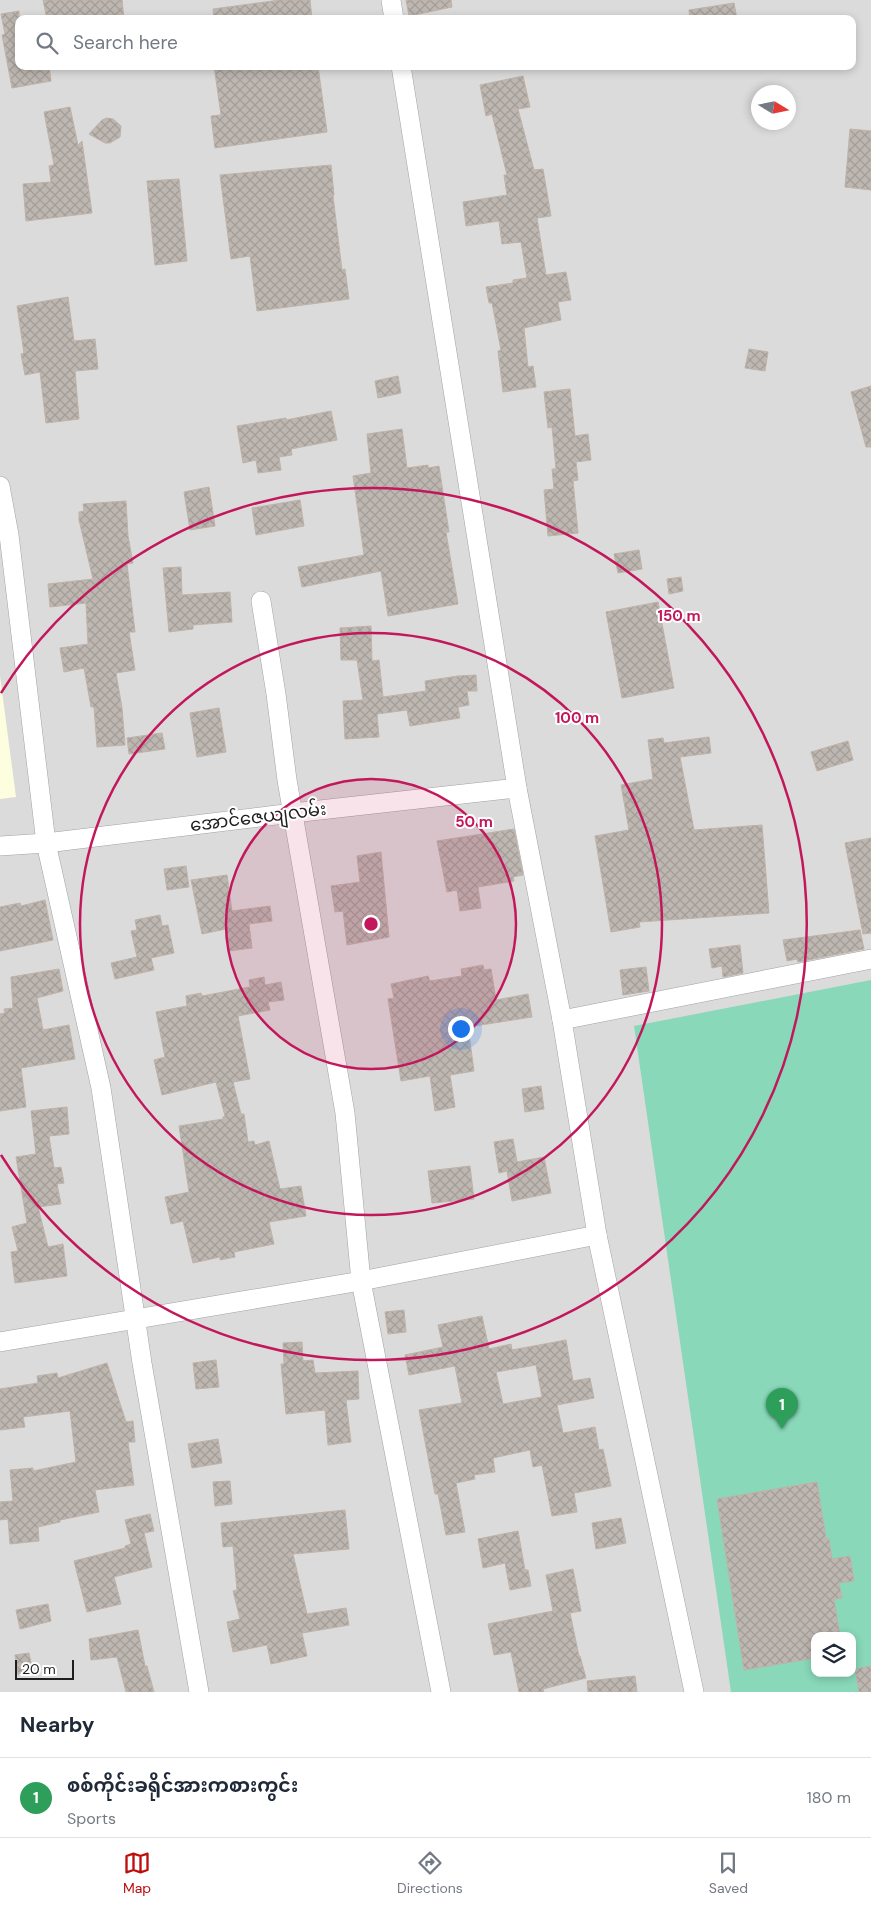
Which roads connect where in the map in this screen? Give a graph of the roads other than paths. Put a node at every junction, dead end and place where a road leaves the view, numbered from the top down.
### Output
1 (391, 0) edge
2 (393, 15) edge
3 (403, 70) edge
4 (0, 486) edge
5 (261, 601) dead end
6 (516, 788) junction
7 (293, 813) junction
8 (46, 843) junction
9 (0, 846) edge
10 (871, 959) edge
11 (562, 1020) junction
12 (597, 1235) junction
13 (361, 1281) junction
14 (135, 1320) junction
15 (0, 1342) edge
16 (199, 1692) edge
17 (440, 1692) edge
18 (694, 1692) edge

1 - 2 street
3 - 6 street
4 - 8 street
5 - 7 street
6 - 7 street, အောင်ဇေယျလမ်း
6 - 11 street
7 - 8 street, အောင်ဇေယျလမ်း
7 - 13 street
8 - 9 street, အောင်ဇေယျလမ်း
8 - 14 street
10 - 11 street
11 - 12 street
12 - 13 street
12 - 18 street
13 - 14 street
13 - 17 street
14 - 15 street
14 - 16 street

